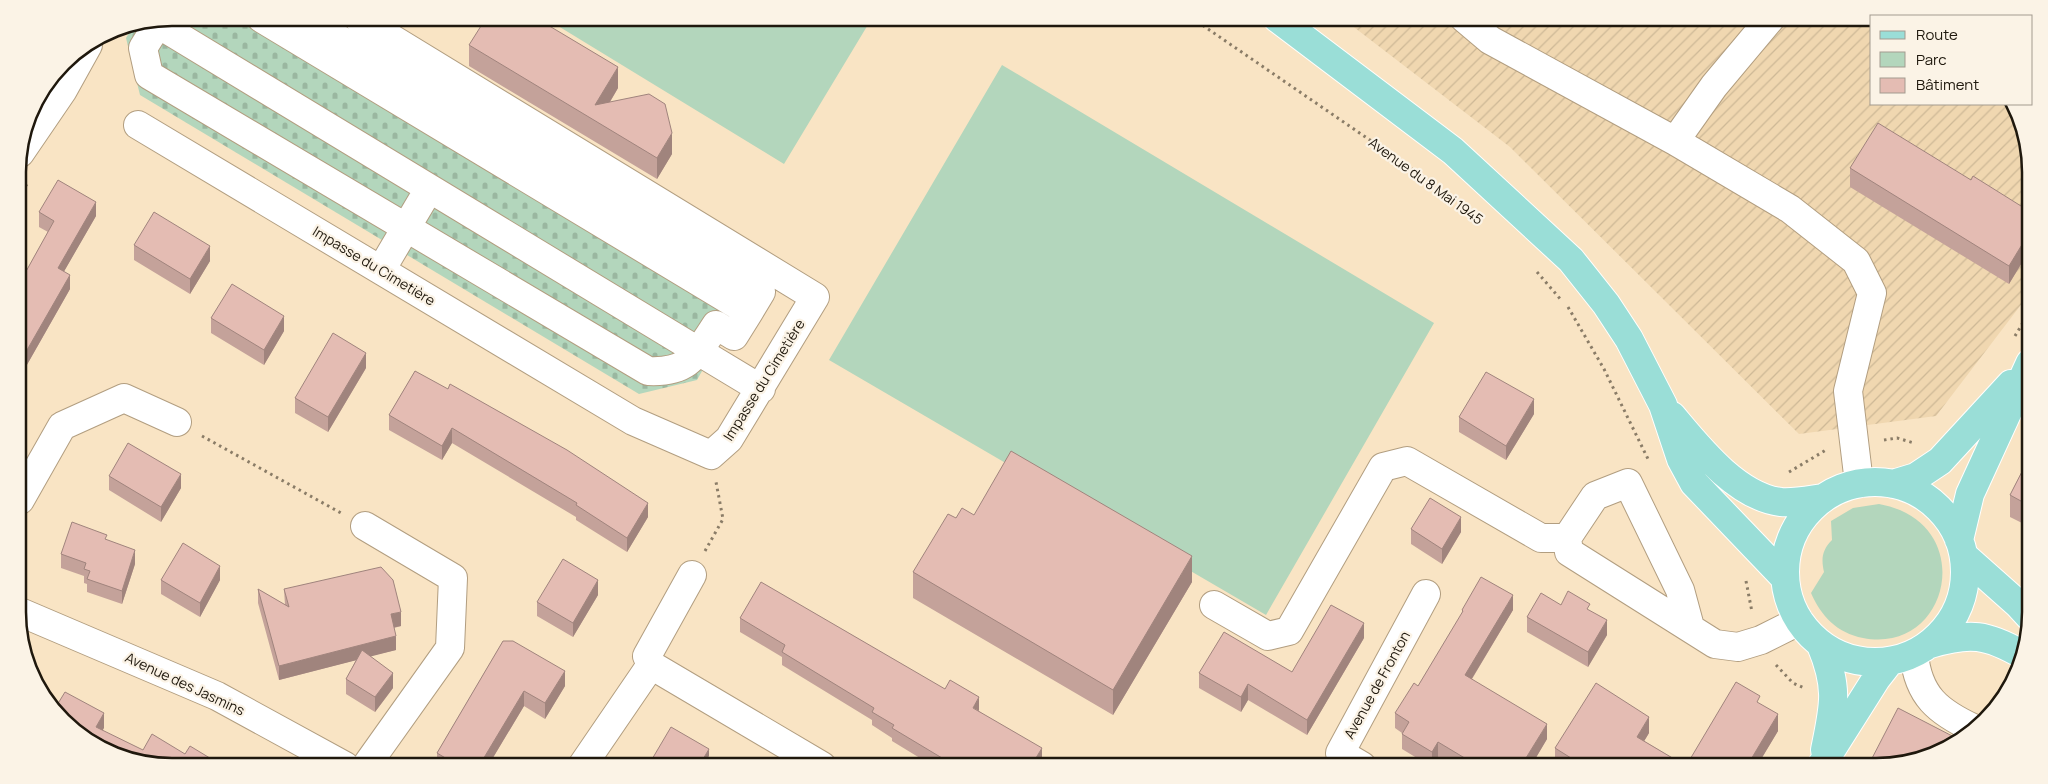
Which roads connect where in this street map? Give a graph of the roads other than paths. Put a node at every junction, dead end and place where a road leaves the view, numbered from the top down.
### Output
1 (275, 26) edge
2 (316, 26) edge
3 (371, 26) edge
4 (1288, 26) edge
5 (1473, 26) edge
6 (1764, 26) edge
7 (167, 27) edge
8 (155, 28) edge
9 (80, 60) edge
10 (445, 116) junction
11 (138, 125) dead end
12 (31, 137) edge
13 (1675, 141) junction
14 (429, 189) junction
15 (406, 228) junction
16 (381, 270) junction
17 (698, 351) junction
18 (2022, 373) edge
19 (2022, 380) edge
20 (761, 389) junction
21 (1663, 405) junction
22 (178, 422) road end
23 (1859, 483) junction
24 (1893, 484) junction
25 (26, 489) edge
26 (1823, 498) junction
27 (365, 526) road end
28 (1567, 538) junction
29 (1962, 548) junction
30 (692, 575) road end
31 (1785, 578) junction
32 (1426, 594) dead end
33 (1214, 605) dead end
34 (2022, 608) edge
35 (26, 615) edge
36 (1799, 621) junction
37 (1690, 627) junction
38 (1821, 645) junction
39 (2016, 651) edge
40 (1911, 653) junction
41 (651, 665) junction
42 (1968, 726) edge
43 (1347, 757) edge
44 (1823, 757) edge
45 (1827, 757) edge
46 (331, 758) edge
47 (372, 758) edge
48 (588, 758) edge
49 (808, 758) edge

1 - 10 street
2 - 10 street
3 - 20 street, Impasse du Cimetière
4 - 21 main road
5 - 13 street
6 - 13 street
7 - 14 street
8 - 15 street
9 - 12 street
10 - 17 street
11 - 16 street, Impasse du Cimetière
13 - 23 street
14 - 15 street
14 - 17 street
15 - 16 street
15 - 17 street
16 - 20 street, Impasse du Cimetière
17 - 20 street
18 - 24 main road
19 - 29 main road
21 - 26 main road
21 - 31 main road
22 - 25 street
23 - 24 main road
23 - 26 main road
24 - 29 main road
26 - 31 main road
27 - 47 street
28 - 33 street
28 - 37 street
28 - 37 street
29 - 34 main road
29 - 40 main road
30 - 41 street
31 - 36 main road
32 - 43 street, Avenue de Fronton
35 - 46 street, Avenue des Jasmins
36 - 37 street
36 - 38 main road
38 - 40 main road
38 - 44 main road
39 - 40 main road
40 - 42 street
40 - 45 main road
41 - 48 street
41 - 49 street

